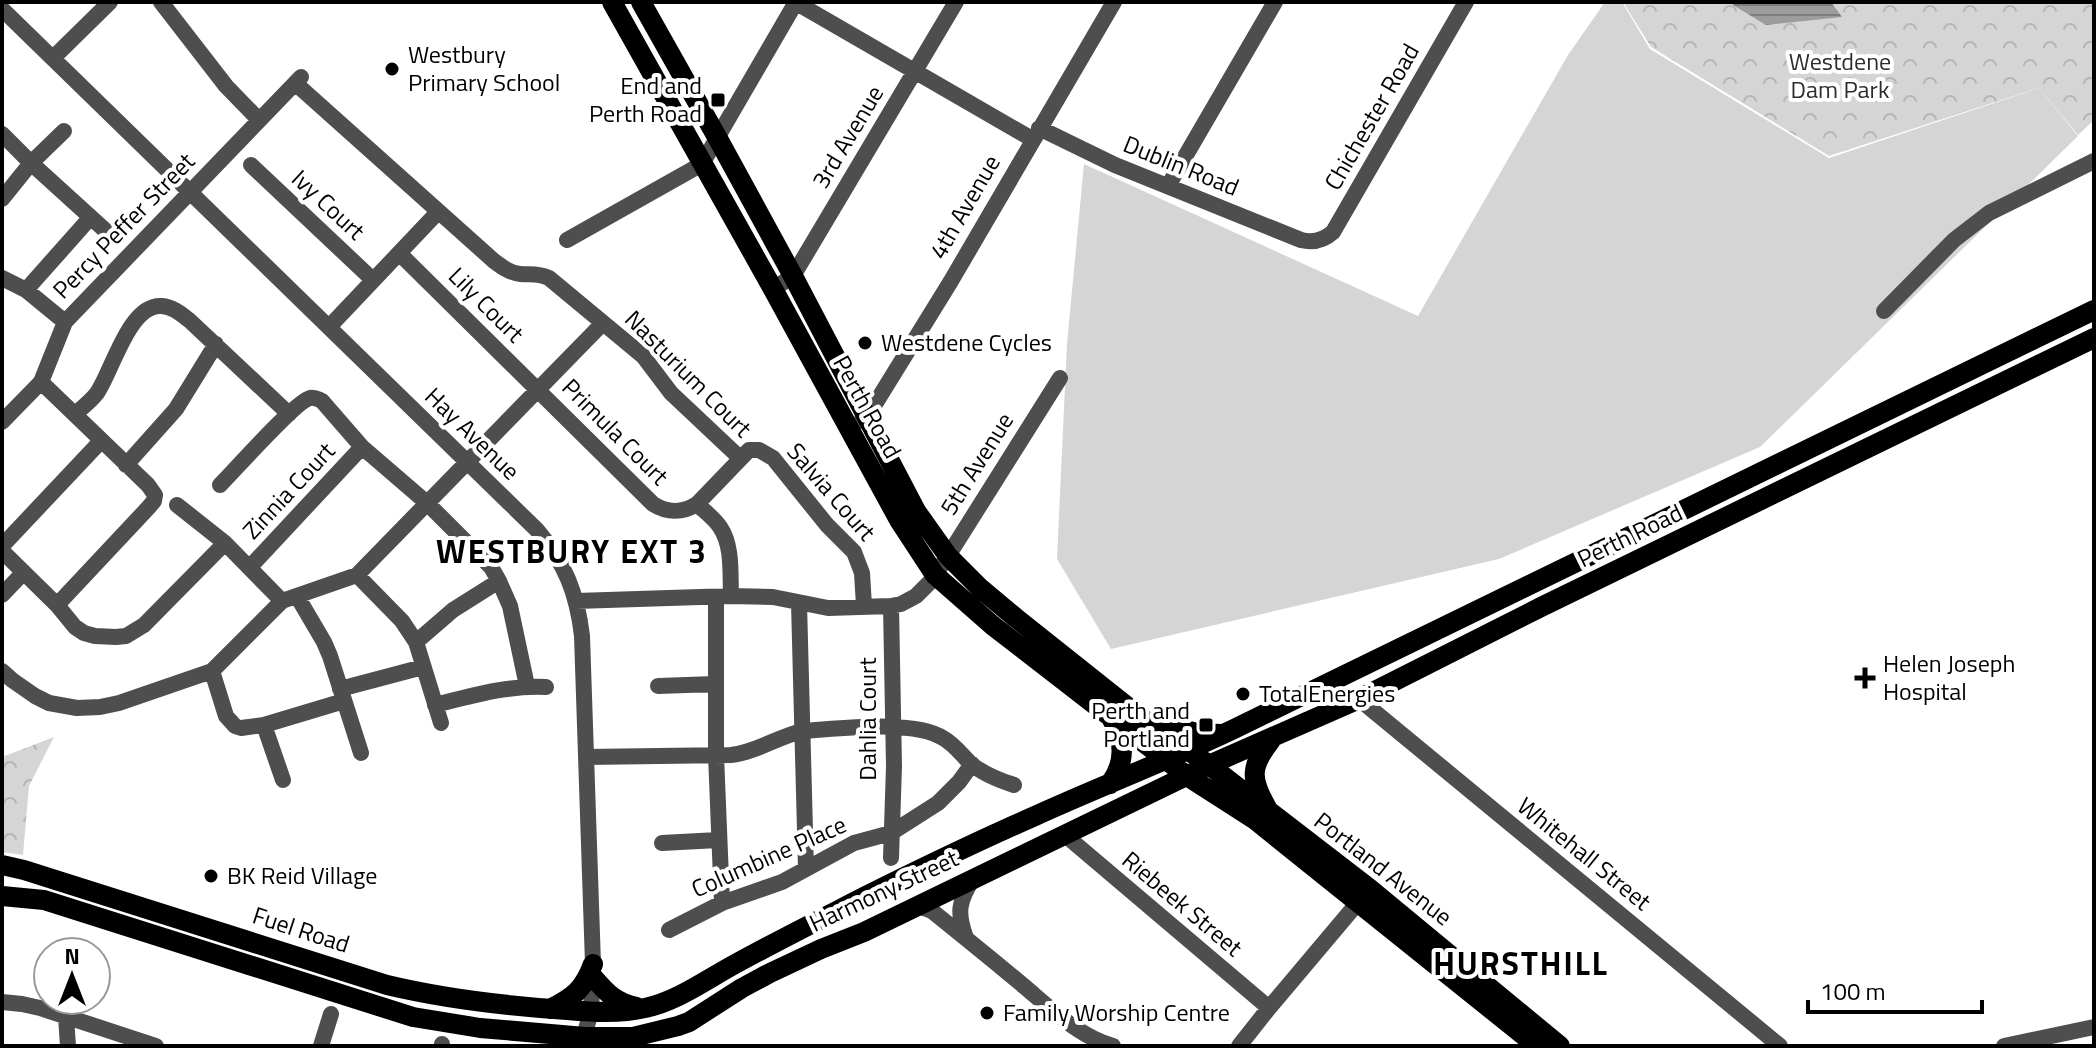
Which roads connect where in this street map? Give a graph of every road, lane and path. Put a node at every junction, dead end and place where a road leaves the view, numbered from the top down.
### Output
1 (110, 2) edge
2 (161, 2) edge
3 (612, 2) edge
4 (641, 2) edge
5 (796, 2) edge
6 (956, 2) edge
7 (1114, 2) edge
8 (1275, 2) edge
9 (1466, 2) edge
10 (2, 9) edge
11 (53, 58) junction
12 (915, 71) junction
13 (298, 80) joint
14 (259, 120) junction
15 (64, 131) dead end
16 (2, 134) edge
17 (1036, 134) junction
18 (717, 137) junction
19 (2094, 161) edge
20 (31, 163) junction
21 (702, 164) junction
22 (251, 165) dead end
23 (1168, 186) junction
24 (190, 192) junction
25 (2, 199) edge
26 (438, 212) junction
27 (90, 218) junction
28 (107, 232) dead end
29 (567, 240) dead end
30 (1309, 242) joint
31 (400, 254) junction
32 (793, 276) junction
33 (373, 280) junction
34 (3, 282) edge
35 (773, 289) junction
36 (26, 290) junction
37 (2094, 310) edge
38 (1884, 311) dead end
39 (65, 322) junction
40 (603, 323) junction
41 (329, 327) junction
42 (2094, 338) edge
43 (216, 344) junction
44 (1060, 378) dead end
45 (41, 382) junction
46 (539, 390) junction
47 (75, 414) junction
48 (289, 414) junction
49 (867, 417) junction
50 (2, 422) edge
51 (850, 429) junction
52 (101, 441) junction
53 (362, 447) junction
54 (740, 458) junction
55 (467, 463) junction
56 (126, 465) junction
57 (220, 485) dead end
58 (427, 503) junction
59 (697, 504) junction
60 (177, 505) dead end
61 (225, 543) junction
62 (2, 548) edge
63 (948, 556) junction
64 (250, 567) junction
65 (23, 573) junction
66 (357, 575) junction
67 (935, 575) junction
68 (499, 581) junction
69 (2, 595) edge
70 (723, 597) junction
71 (290, 598) junction
72 (576, 601) junction
73 (799, 603) junction
74 (57, 605) junction
75 (864, 606) junction
76 (891, 606) junction
77 (416, 642) junction
78 (423, 667) junction
79 (212, 671) junction
80 (5, 680) edge
81 (715, 684) junction
82 (527, 686) junction
83 (658, 686) dead end
84 (546, 687) dead end
85 (342, 695) junction
86 (1359, 699) junction
87 (435, 705) junction
88 (1109, 716) junction
89 (1143, 719) junction
90 (441, 723) dead end
91 (264, 725) junction
92 (894, 727) junction
93 (802, 731) junction
94 (1225, 734) junction
95 (1274, 737) junction
96 (1188, 751) junction
97 (361, 753) dead end
98 (716, 755) junction
99 (586, 757) junction
100 (1168, 760) junction
101 (972, 764) junction
102 (1209, 765) junction
103 (1187, 776) junction
104 (283, 780) dead end
105 (1110, 784) junction
106 (1014, 785) dead end
107 (1268, 811) junction
108 (891, 833) junction
109 (1065, 835) junction
110 (718, 840) junction
111 (662, 843) dead end
112 (891, 858) dead end
113 (2, 865) edge
114 (806, 869) junction
115 (973, 879) junction
116 (2, 896) edge
117 (1365, 896) junction
118 (722, 903) junction
119 (918, 906) junction
120 (669, 930) dead end
121 (967, 939) junction
122 (592, 970) junction
123 (2, 1002) edge
124 (645, 1008) junction
125 (1269, 1008) junction
126 (550, 1009) junction
127 (591, 1012) junction
128 (331, 1014) dead end
129 (66, 1017) junction
130 (2094, 1027) edge
131 (537, 1033) junction
132 (633, 1037) junction
133 (583, 1042) edge
134 (68, 1046) edge
135 (156, 1046) edge
136 (321, 1046) edge
137 (558, 1046) edge
138 (612, 1046) edge
139 (1113, 1046) edge
140 (1239, 1046) edge
141 (1537, 1046) edge
142 (1560, 1046) edge
143 (1780, 1046) edge
144 (2004, 1046) edge

1 - 11 street
2 - 14 street
3 - 21 main road, Perth Road
4 - 18 main road, Perth Road
5 - 12 street, Dublin Road
5 - 18 street
6 - 12 street, 3rd Avenue
7 - 17 street, 4th Avenue
8 - 23 street
9 - 30 street, Chichester Road
10 - 11 street, Hay Avenue
11 - 24 street, Hay Avenue
12 - 17 street, Dublin Road
12 - 32 street, 3rd Avenue
13 - 14 street, Percy Peffer Street
13 - 26 street, Nasturium Court
14 - 24 street, Percy Peffer Street
15 - 20 street
16 - 20 street
17 - 23 street, Dublin Road
17 - 49 street, 4th Avenue
18 - 21 street
18 - 32 main road, Perth Road
19 - 38 street
20 - 25 street
20 - 27 street
21 - 29 street
21 - 35 main road, Perth Road
22 - 33 street, Ivy Court
23 - 30 street, Dublin Road
24 - 39 street, Percy Peffer Street
24 - 41 street, Hay Avenue
26 - 31 street
26 - 40 street, Nasturium Court
27 - 28 street
27 - 36 street
31 - 33 street
31 - 46 street, Lily Court
32 - 35 street, 3rd Avenue
32 - 49 main road, Perth Road
33 - 41 street
34 - 36 street
35 - 51 main road, Perth Road
36 - 39 street
37 - 94 main road, Perth Road
39 - 45 street, Percy Peffer Street
40 - 46 street
40 - 54 street, Nasturium Court
41 - 55 street, Hay Avenue
42 - 86 main road, Perth Road
43 - 47 street
43 - 48 street
43 - 56 street
44 - 63 street, 5th Avenue
45 - 47 street
45 - 50 street, Percy Peffer Street
46 - 55 street
46 - 59 street, Primula Court
47 - 52 street
48 - 53 street
48 - 57 street
49 - 51 street, 4th Avenue
49 - 63 main road, Perth Road
51 - 67 main road, Perth Road
52 - 56 street
52 - 62 street
53 - 58 street
53 - 64 street, Zinnia Court
54 - 59 street
54 - 75 street, Salvia Court
55 - 58 street
55 - 72 street, Hay Avenue
56 - 74 street
58 - 66 street
58 - 68 street
59 - 70 street
60 - 61 street
61 - 64 street
61 - 74 street
62 - 65 street
63 - 67 street, 5th Avenue
63 - 89 main road, Perth Road
64 - 71 street
65 - 69 street
65 - 74 street
66 - 71 street
66 - 77 street
67 - 76 street, 5th Avenue
67 - 88 main road, Perth Road
68 - 77 street
68 - 82 street
70 - 72 street
70 - 73 street
70 - 81 street
71 - 79 street
71 - 85 street
72 - 99 street, Hay Avenue
73 - 75 street
73 - 93 street
75 - 76 street
76 - 92 street, Dahlia Court
77 - 78 street
78 - 85 street
78 - 87 street
79 - 80 street
79 - 91 street
81 - 83 street
81 - 98 street
82 - 84 street
82 - 87 street
85 - 91 street
85 - 97 street
86 - 95 main road, Perth Road
86 - 143 street, Whitehall Street
87 - 90 street
88 - 100 main road, Perth Road
88 - 105 main road
89 - 94 main road
89 - 96 main road, Perth Road
91 - 104 street
92 - 93 street
92 - 101 street
92 - 108 street, Dahlia Court
93 - 98 street
93 - 114 street
94 - 96 main road, Perth Road
95 - 102 main road, Perth Road
95 - 107 main road
96 - 100 main road, Perth Road
96 - 102 main road, Perth Road
98 - 99 street
98 - 110 street
99 - 122 street, Hay Avenue
100 - 103 main road, Perth Road
100 - 105 main road, Harmony Street
101 - 106 street
101 - 108 street, Columbine Place
102 - 103 main road, Harmony Street
102 - 107 main road, Portland Avenue
103 - 109 main road, Harmony Street
103 - 117 main road, Portland Avenue
105 - 124 main road, Harmony Street
107 - 117 main road, Portland Avenue
108 - 112 street
108 - 114 street, Columbine Place
109 - 115 main road, Harmony Street
109 - 125 street, Riebeek Street
110 - 111 street
110 - 118 street
113 - 126 main road, Fuel Road
114 - 118 street, Columbine Place
115 - 119 main road, Harmony Street
115 - 121 street
116 - 131 main road, Fuel Road
117 - 125 street
117 - 141 main road, Portland Avenue
117 - 142 main road, Portland Avenue
118 - 120 street, Columbine Place
119 - 121 street
119 - 132 main road, Harmony Street
121 - 139 street
122 - 124 main road
122 - 126 main road
122 - 127 street, Hay Avenue
123 - 129 street
124 - 127 main road, Harmony Street
125 - 140 street
126 - 127 main road, Fuel Road
127 - 133 street, Hay Avenue
128 - 136 street
129 - 134 street
129 - 135 street
130 - 144 street
131 - 133 main road, Fuel Road
131 - 137 main road
132 - 133 main road, Harmony Street
132 - 138 main road

